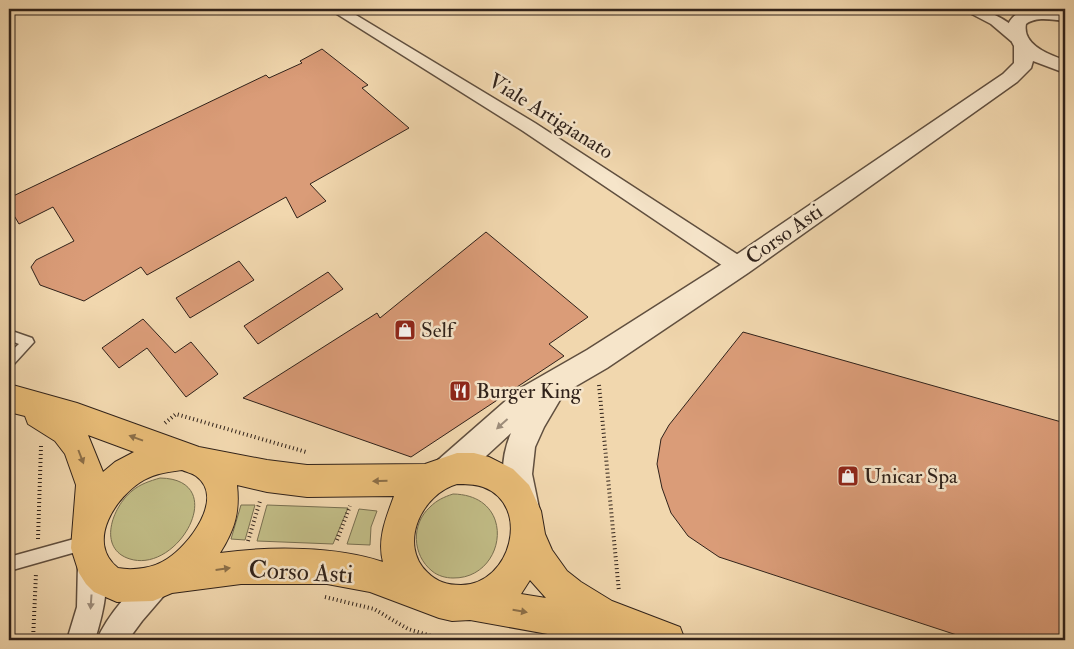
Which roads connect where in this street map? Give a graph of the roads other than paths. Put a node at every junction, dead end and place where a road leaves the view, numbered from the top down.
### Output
1 (336, 9) edge
2 (973, 9) edge
3 (980, 9) edge
4 (1030, 14) junction
5 (1065, 16) edge
6 (1019, 42) junction
7 (1062, 66) edge
8 (1010, 78) junction
9 (739, 266) junction
10 (9, 335) edge
11 (9, 362) edge
12 (554, 385) junction
13 (15, 400) edge
14 (192, 458) junction
15 (439, 475) junction
16 (526, 520) junction
17 (89, 542) junction
18 (9, 564) edge
19 (166, 580) junction
20 (424, 594) junction
21 (472, 603) junction
22 (622, 624) junction
23 (81, 640) edge
24 (111, 640) edge
25 (667, 640) edge

1 - 9 street, Viale Artigianato
2 - 6 street
3 - 4 street
4 - 5 street
4 - 6 street, Corso Asti
6 - 7 street
6 - 8 street, Corso Asti
7 - 8 street, Corso Asti
8 - 9 street, Corso Asti
9 - 12 street, Corso Asti
10 - 11 lane
12 -> 15 street, Corso Asti
12 - 16 street, Corso Asti
14 -> 13 main road
13 -> 17 main road
15 -> 14 main road
14 - 17 main road
14 - 19 main road
15 - 16 main road
15 - 20 main road
16 - 21 main road
16 - 22 main road, Corso Asti
17 - 18 lane
17 - 19 main road
17 -> 23 street
19 -> 20 main road, Corso Asti
19 - 24 street
20 - 21 main road
21 -> 22 main road, Corso Asti
22 - 25 main road, Corso Asti

